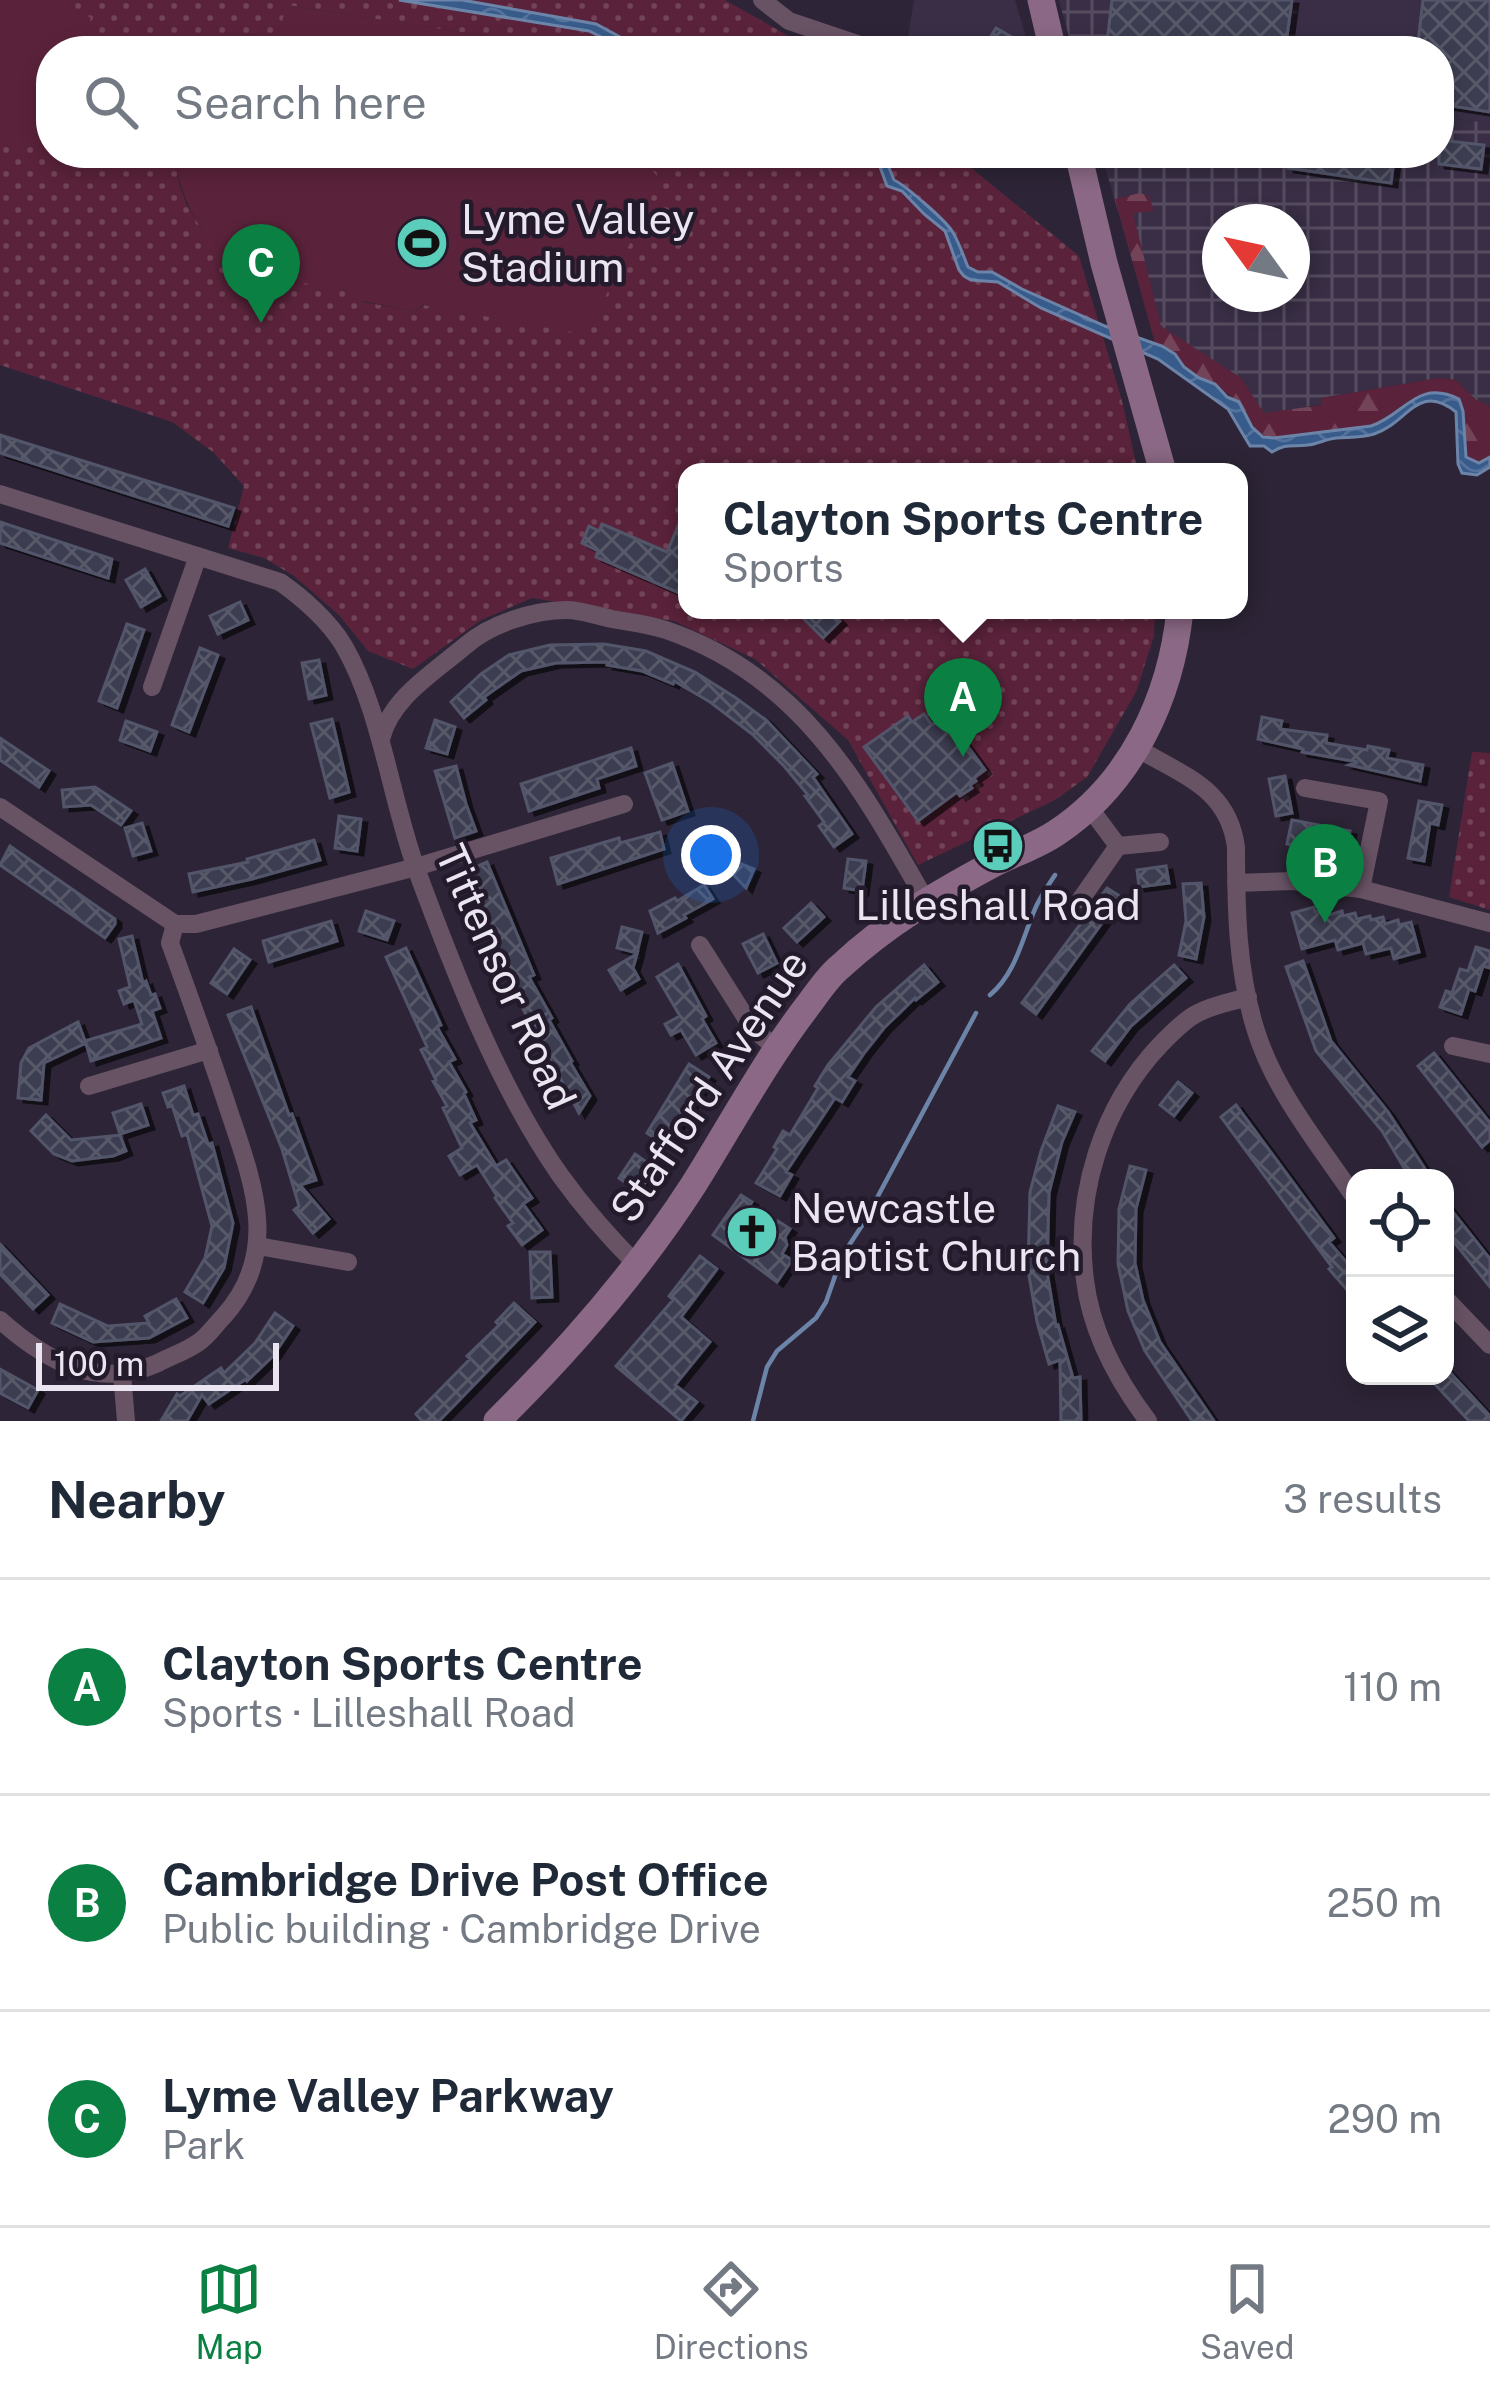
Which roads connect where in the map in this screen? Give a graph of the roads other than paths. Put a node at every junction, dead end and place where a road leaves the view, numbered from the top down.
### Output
1 (762, 0) edge
2 (1041, 0) edge
3 (834, 36) edge
4 (1049, 36) edge
5 (1082, 168) edge
6 (1160, 463) edge
7 (0, 494) edge
8 (198, 556) junction
9 (1179, 619) edge
10 (152, 687) dead end
11 (363, 689) junction
12 (398, 703) junction
13 (380, 744) junction
14 (1137, 748) junction
15 (1305, 788) dead end
16 (1379, 802) junction
17 (625, 805) dead end
18 (1400, 805) dead end
19 (1089, 807) junction
20 (2, 812) edge
21 (1160, 842) dead end
22 (1118, 846) junction
23 (416, 867) junction
24 (1236, 883) junction
25 (1361, 889) junction
26 (1081, 899) dead end
27 (926, 901) junction
28 (1490, 923) edge
29 (175, 924) junction
30 (700, 945) dead end
31 (1248, 997) junction
32 (1453, 1046) dead end
33 (776, 1048) junction
34 (209, 1050) junction
35 (1490, 1054) edge
36 (89, 1086) dead end
37 (1346, 1185) edge
38 (258, 1246) junction
39 (348, 1262) dead end
40 (637, 1265) junction
41 (1454, 1307) edge
42 (0, 1320) edge
43 (1490, 1345) edge
44 (122, 1374) junction
45 (1138, 1417) edge
46 (126, 1421) edge
47 (497, 1421) edge

1 - 3 street
2 - 4 street
5 - 6 street
7 - 8 street, Tittensor Road
8 - 10 street
8 - 11 street, Tittensor Road
9 - 14 street, Stafford Avenue
11 - 12 street
11 - 13 street, Tittensor Road
12 - 13 street
12 - 27 street
13 - 23 street, Tittensor Road
14 - 19 street, Stafford Avenue
14 - 24 street
15 - 16 street
16 - 18 street
16 - 25 street
17 - 23 street
19 - 22 street
19 - 27 street, Stafford Avenue
20 - 29 street
21 - 22 street
22 - 26 street
23 - 29 street
23 - 40 street, Tittensor Road
24 - 25 street
24 - 31 street
25 - 28 street
27 - 33 street, Stafford Avenue
29 - 34 street
30 - 33 street
31 - 37 street
31 - 45 street
32 - 35 street
33 - 40 street, Stafford Avenue
34 - 36 street
34 - 38 street
38 - 39 street
38 - 44 street
40 - 47 street, Stafford Avenue
41 - 43 street
42 - 44 street
44 - 46 street

